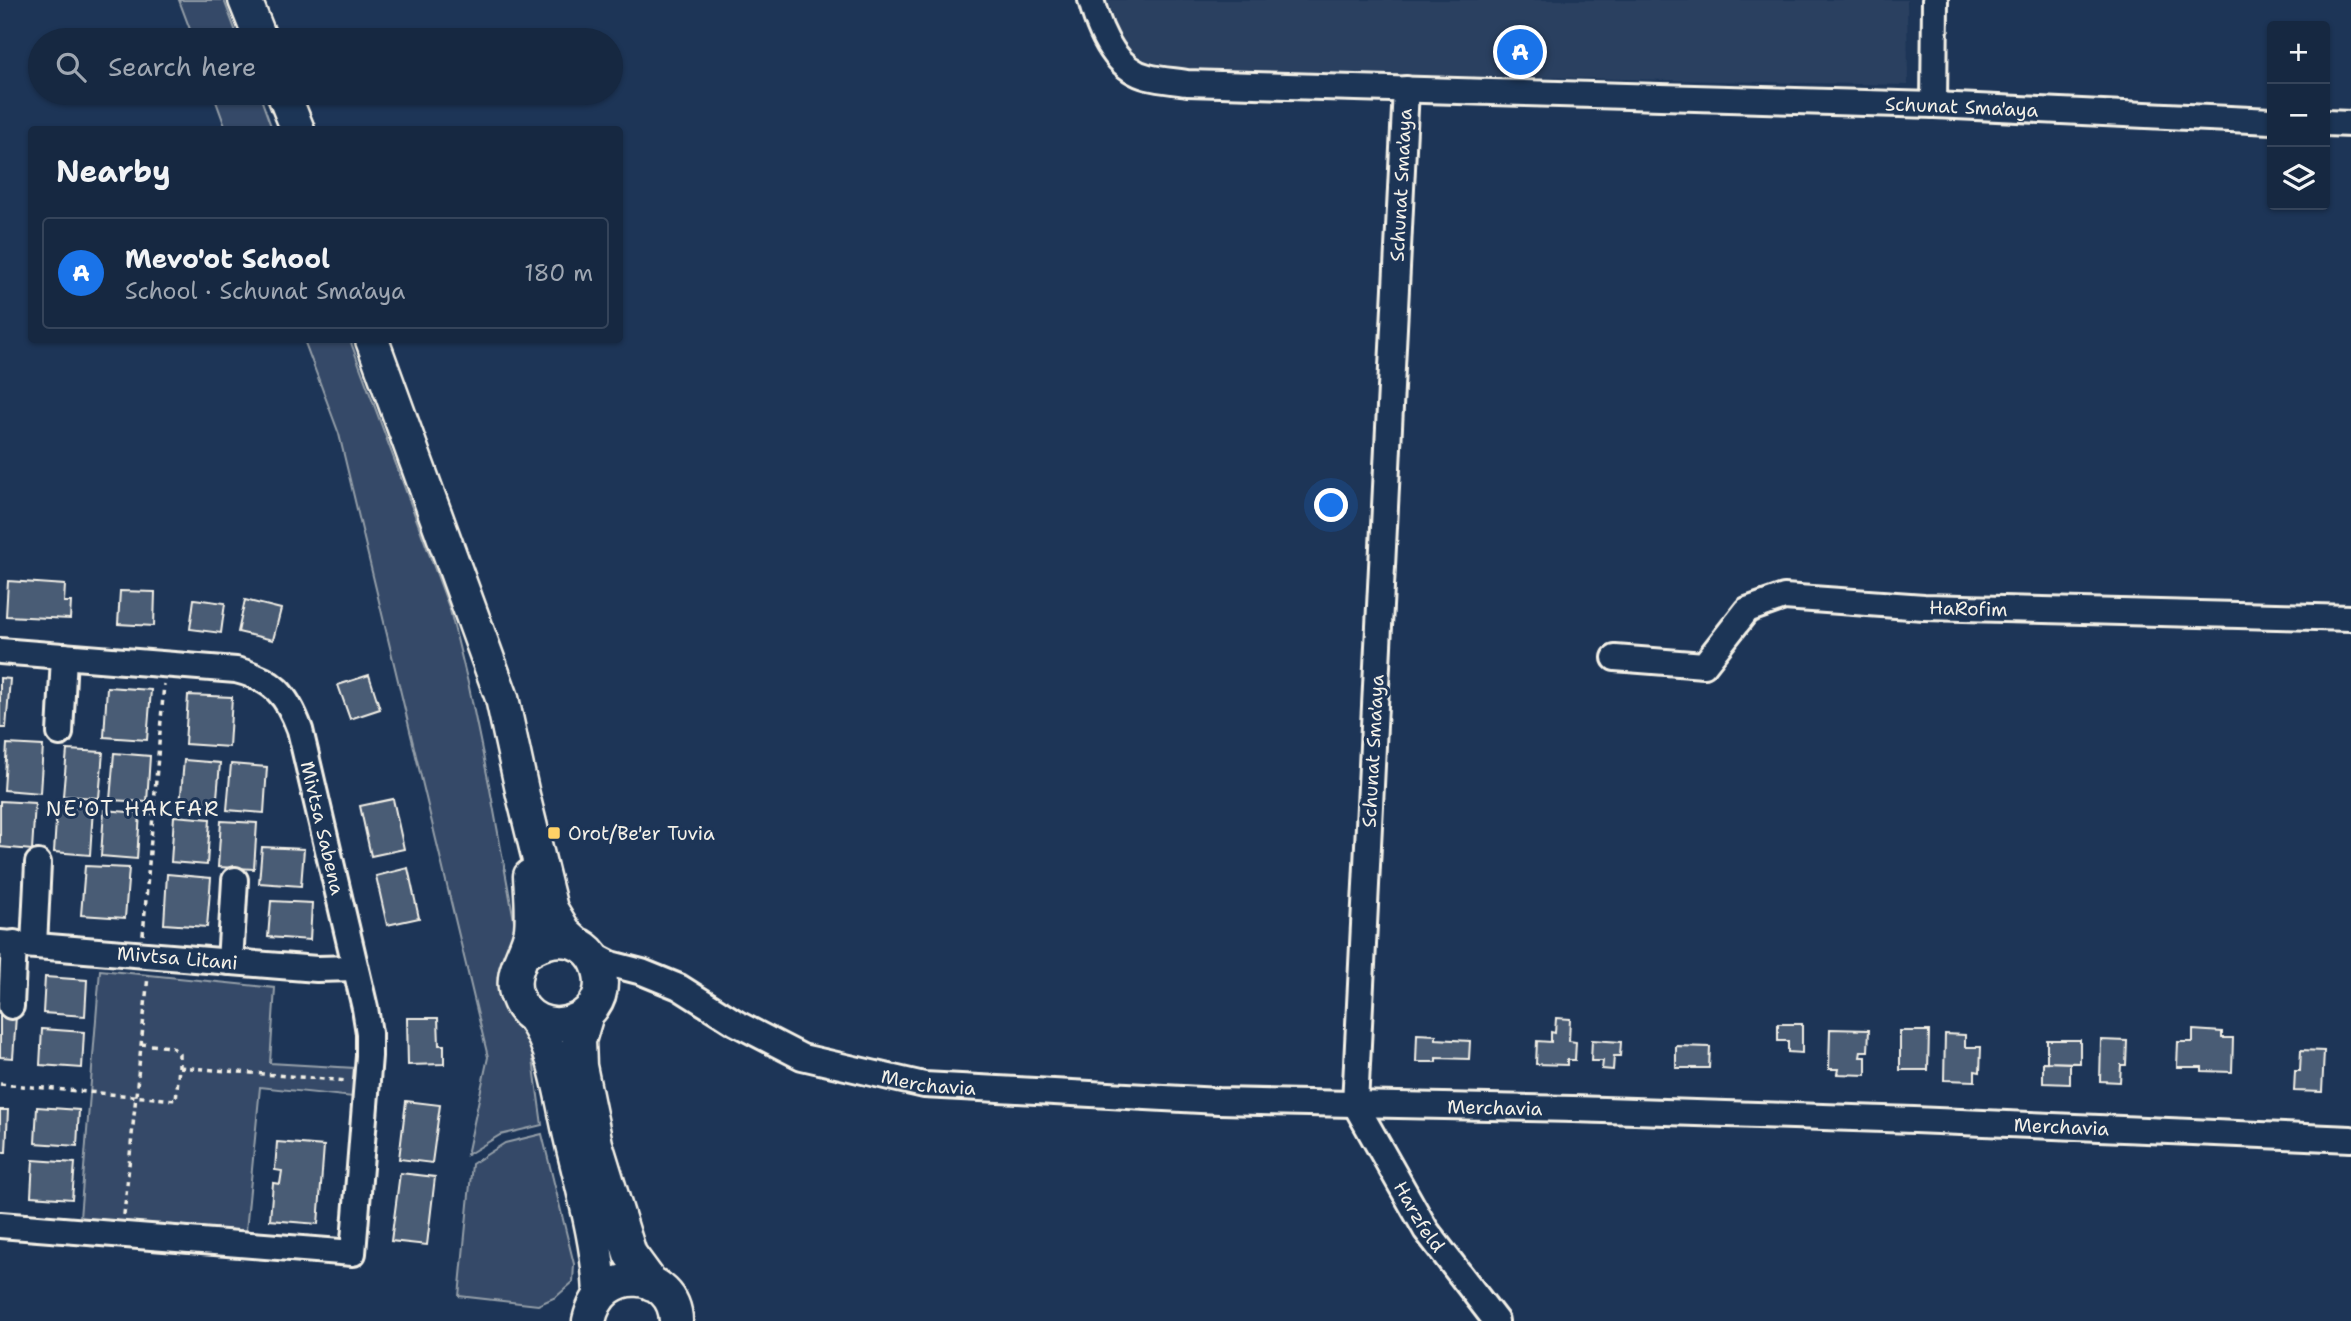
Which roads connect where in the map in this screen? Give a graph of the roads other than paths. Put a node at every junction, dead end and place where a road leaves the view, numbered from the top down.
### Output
1 (245, 0) edge
2 (1091, 0) edge
3 (1935, 0) edge
4 (256, 28) edge
5 (1406, 89) junction
6 (288, 105) edge
7 (1934, 106) junction
8 (2267, 121) edge
9 (2330, 123) edge
10 (2351, 124) edge
11 (296, 126) edge
12 (373, 343) edge
13 (2351, 618) edge
14 (0, 651) edge
15 (64, 656) junction
16 (1615, 658) dead end
17 (60, 733) dead end
18 (523, 794) junction
19 (38, 863) dead end
20 (235, 880) dead end
21 (16, 944) edge
22 (582, 948) junction
23 (524, 954) junction
24 (230, 962) junction
25 (355, 968) junction
26 (663, 979) junction
27 (11, 1006) dead end
28 (591, 1008) junction
29 (534, 1019) junction
30 (1355, 1104) junction
31 (2351, 1139) edge
32 (0, 1225) edge
33 (652, 1284) junction
34 (591, 1313) edge
35 (676, 1321) edge
36 (1496, 1321) edge

1 - 4 main road
2 - 5 street
3 - 7 street
5 - 7 street, Schunat Sma'aya
5 - 30 street, Schunat Sma'aya
6 - 11 main road
7 - 8 street, Schunat Sma'aya
9 - 10 street
12 - 18 main road
13 - 16 street, HaRofim
14 - 15 street, Mivtsa Sabena
15 - 17 street
15 - 25 street, Mivtsa Sabena
18 - 22 main road
18 - 23 main road
19 - 21 street
20 - 24 street
21 - 24 street, Mivtsa Litani
21 - 27 street
22 - 23 main road
22 - 26 street, Merchavia
22 - 28 main road
23 - 29 main road
24 - 25 street, Mivtsa Litani
25 - 32 street, Mivtsa Sabena
26 - 28 street
26 - 30 street, Merchavia
28 - 29 main road
28 - 33 main road
29 - 34 main road
30 - 31 street, Merchavia
30 - 36 street, Harzfeld
33 - 34 main road
33 - 35 main road

